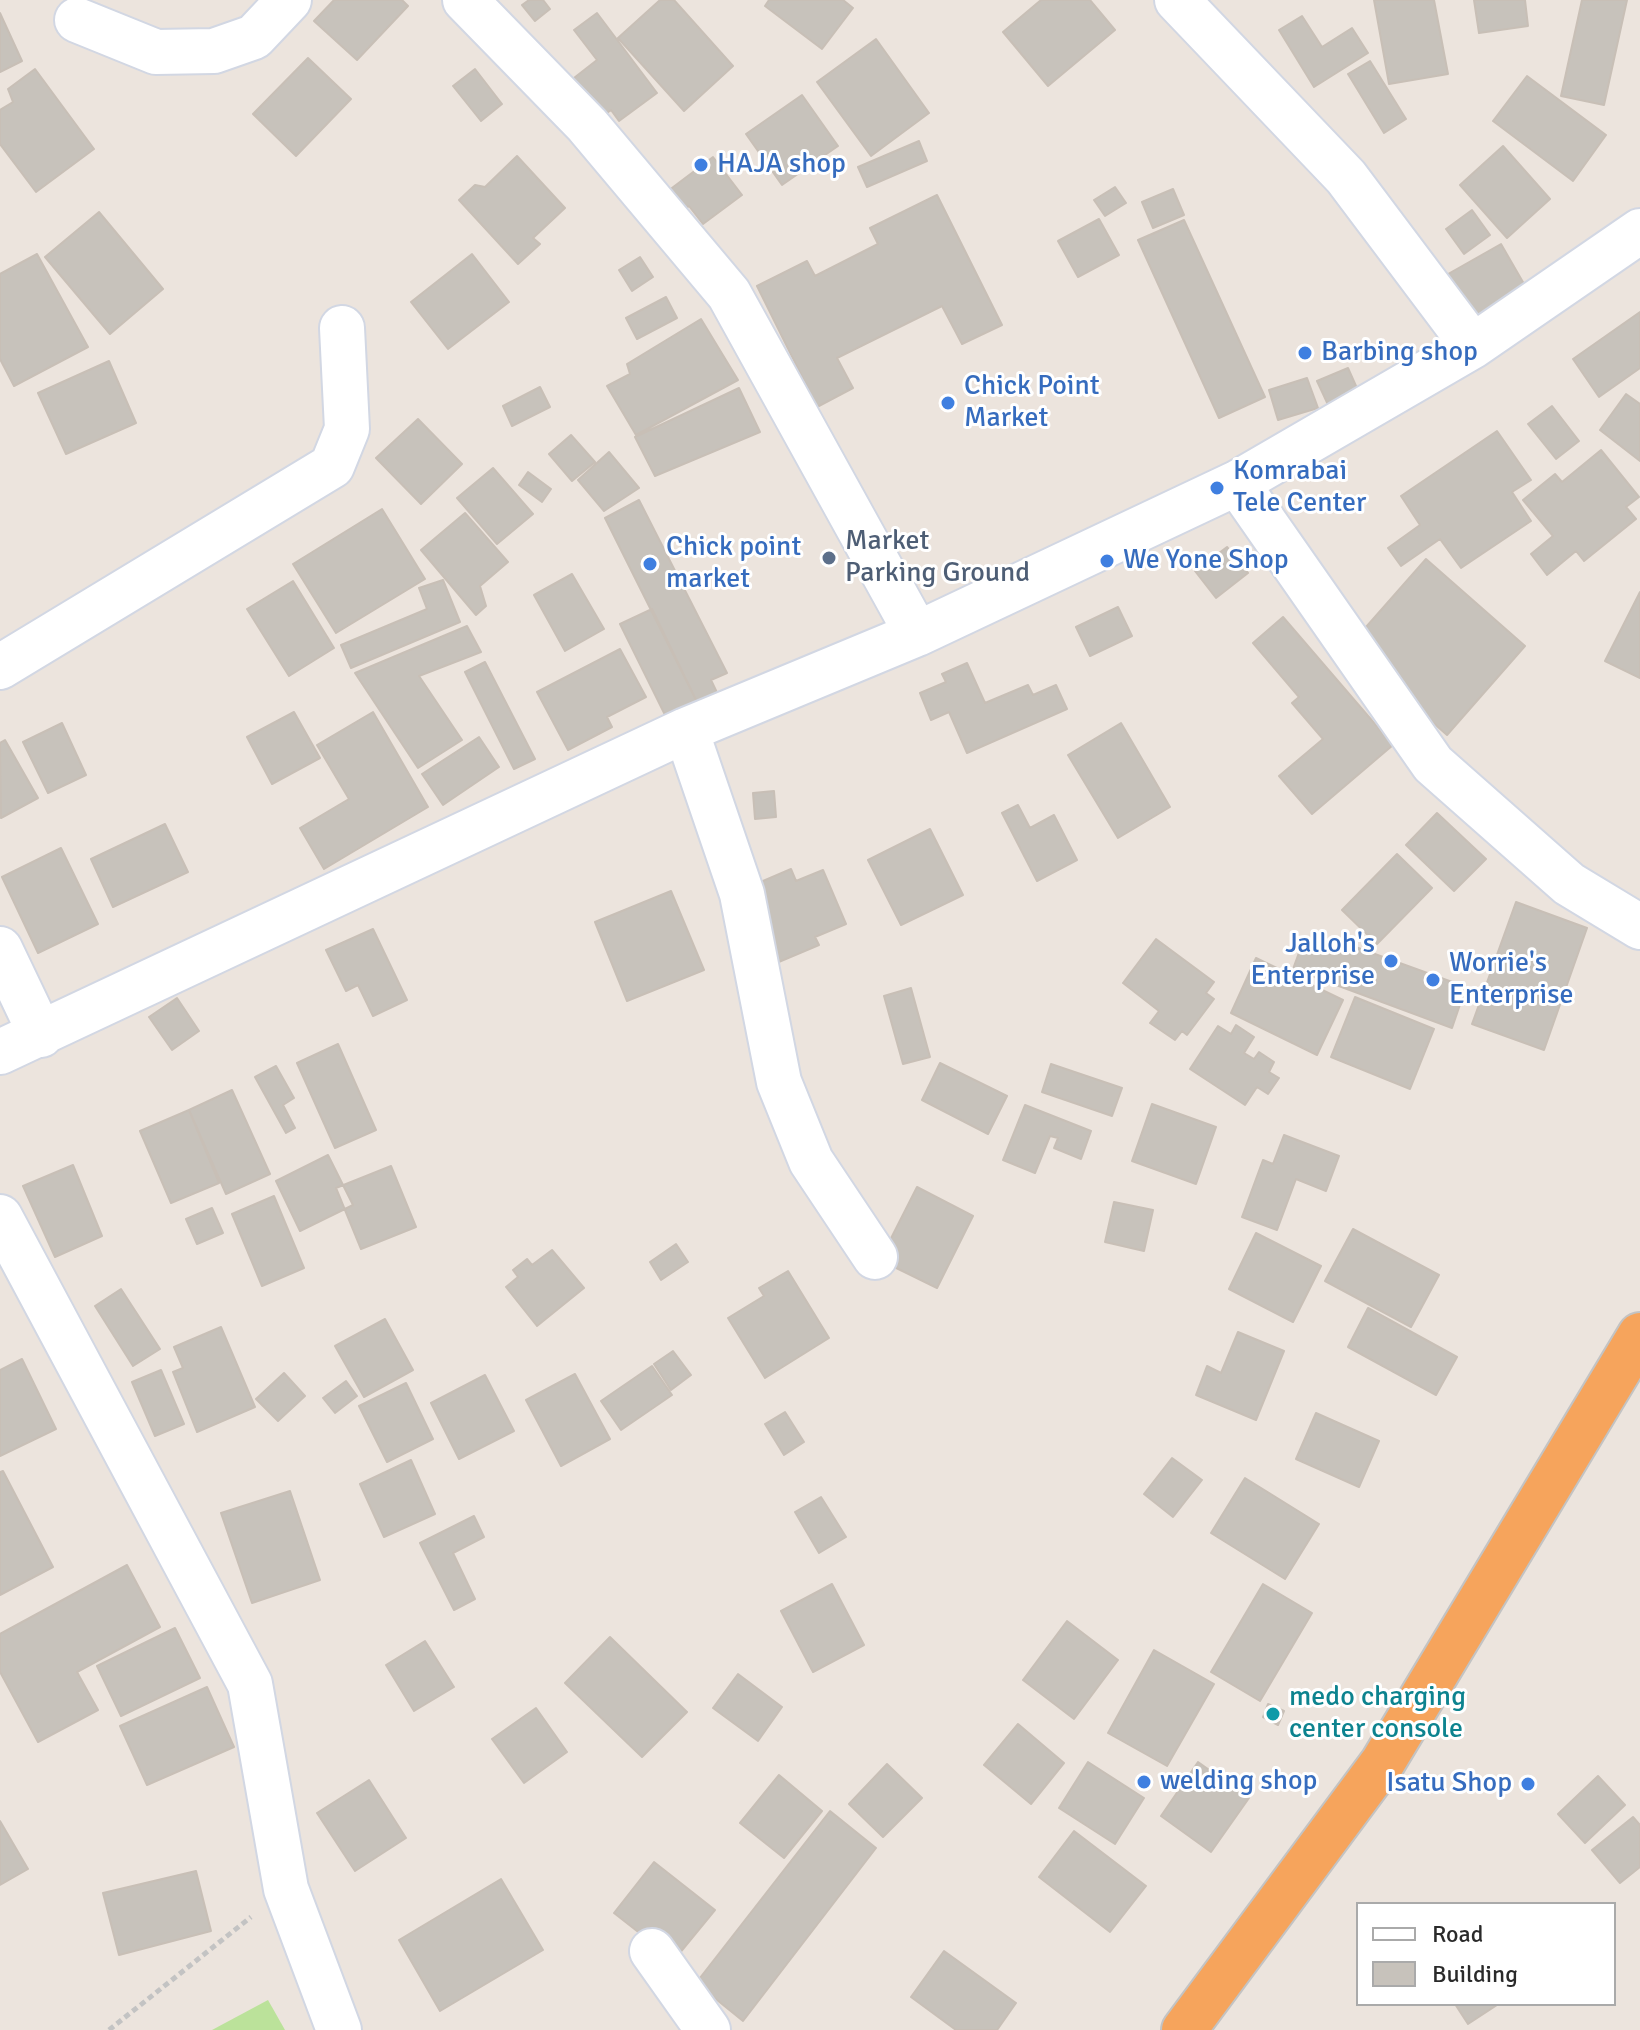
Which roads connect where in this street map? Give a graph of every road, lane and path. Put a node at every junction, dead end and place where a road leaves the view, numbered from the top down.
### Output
1 (289, 0) edge
2 (465, 0) edge
3 (1177, 0) edge
4 (77, 20) dead end
5 (1640, 231) edge
6 (342, 328) dead end
7 (1473, 346) junction
8 (1237, 483) junction
9 (917, 634) junction
10 (0, 667) edge
11 (686, 730) junction
12 (1640, 927) edge
13 (0, 949) edge
14 (41, 1035) junction
15 (0, 1052) edge
16 (0, 1217) edge
17 (875, 1257) dead end
18 (1640, 1335) edge
19 (286, 1889) junction
20 (652, 1951) dead end
21 (109, 2030) edge
22 (339, 2030) edge
23 (708, 2030) edge
24 (1184, 2030) edge

1 - 4 street
2 - 9 street
3 - 7 street
5 - 7 street
6 - 10 street
7 - 8 street
8 - 9 street
8 - 12 street
9 - 11 street
11 - 14 street
11 - 17 street
13 - 14 street
14 - 15 street
16 - 19 street
18 - 24 highway
19 - 21 path
19 - 22 street
20 - 23 street

